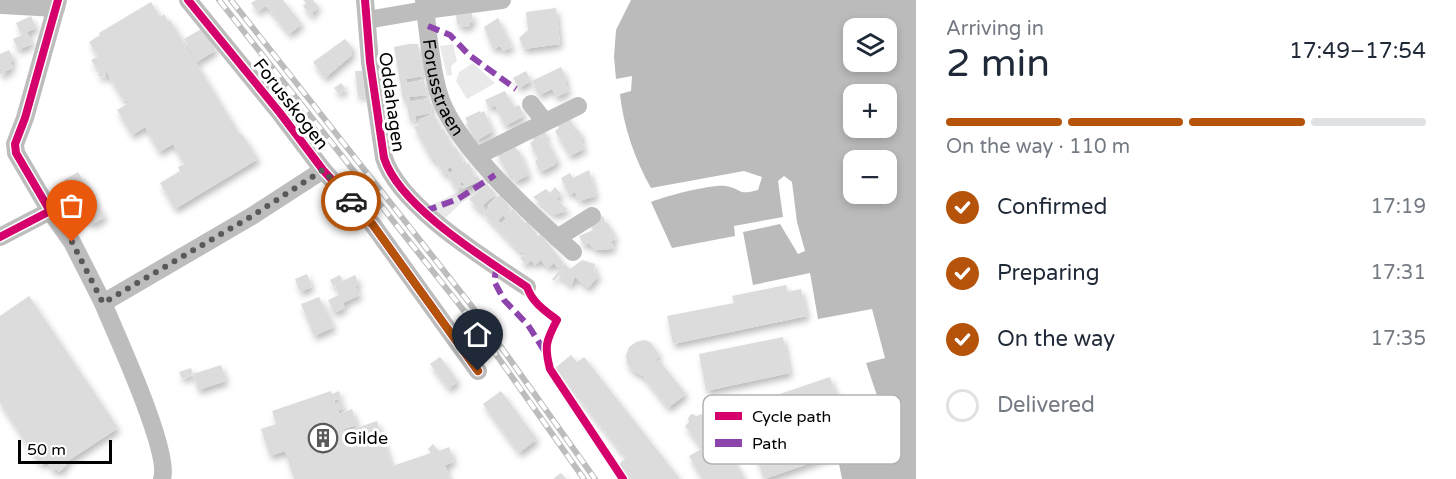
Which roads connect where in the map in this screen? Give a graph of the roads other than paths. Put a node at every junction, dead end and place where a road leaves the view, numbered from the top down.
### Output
1 (188, 0) edge
2 (365, 0) edge
3 (502, 0) edge
4 (57, 4) edge
5 (2, 5) dead end
6 (424, 5) edge
7 (367, 20) junction
8 (531, 104) dead end
9 (578, 106) dead end
10 (545, 122) junction
11 (477, 156) junction
12 (323, 170) junction
13 (50, 211) junction
14 (592, 216) dead end
15 (0, 237) edge
16 (557, 238) junction
17 (573, 252) dead end
18 (527, 286) dead end
19 (103, 303) junction
20 (478, 371) dead end
21 (162, 479) edge

1 - 12 street, Forusskogen
2 - 7 street, Oddahagen
3 - 6 street, Forusstraen
4 - 5 street
4 - 13 street
6 - 7 street
6 - 11 street, Forusstraen
7 - 18 street, Oddahagen
8 - 10 street
9 - 10 street, Forusstraen
10 - 11 street, Forusstraen
11 - 16 street, Forusstraen
12 - 19 street, Forusskogen
12 - 20 street, Forusskogen
13 - 15 street
13 - 19 street
14 - 16 street
16 - 17 street, Forusstraen
19 - 21 street

